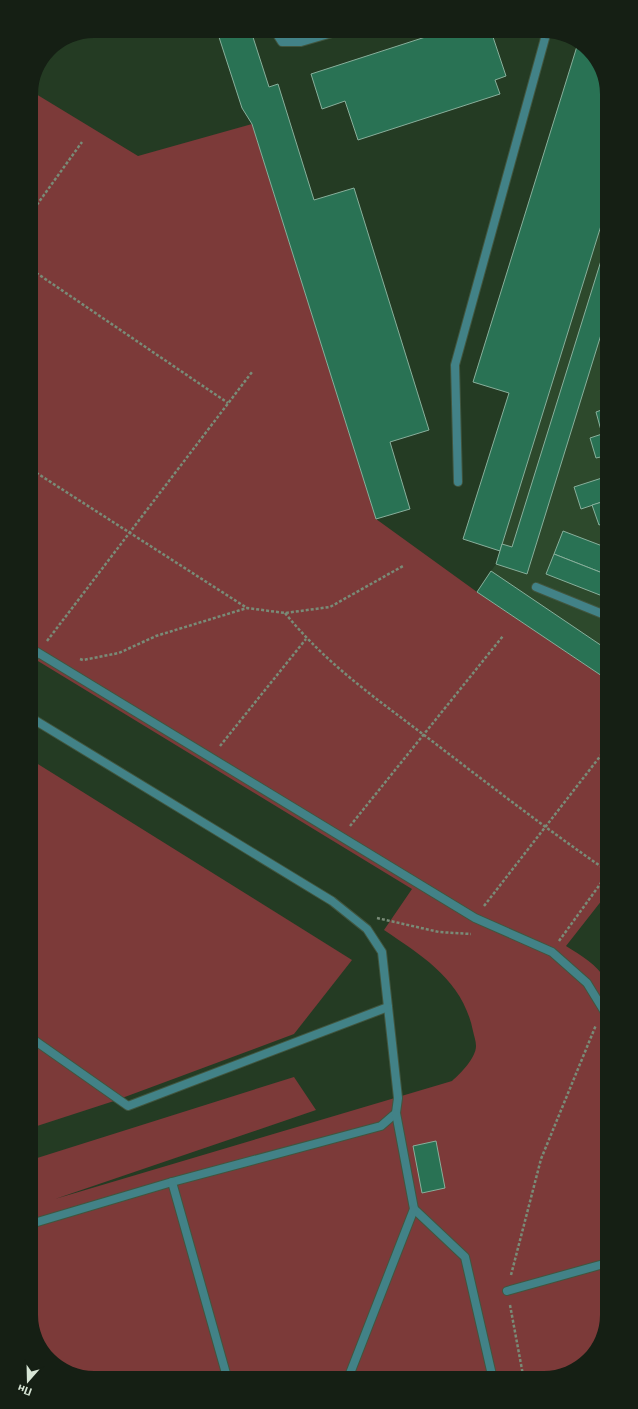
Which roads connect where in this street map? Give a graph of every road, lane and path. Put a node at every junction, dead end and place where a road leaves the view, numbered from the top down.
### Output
1 (279, 38) edge
2 (315, 38) edge
3 (545, 38) edge
4 (82, 142) dead end
5 (38, 204) edge
6 (38, 274) edge
7 (252, 372) dead end
8 (228, 403) junction
9 (38, 474) edge
10 (458, 482) dead end
11 (130, 532) junction
12 (403, 566) dead end
13 (536, 587) dead end
14 (247, 608) junction
15 (285, 613) junction
16 (600, 614) edge
17 (503, 636) dead end
18 (306, 639) junction
19 (52, 646) dead end
20 (38, 653) edge
21 (77, 658) dead end
22 (38, 722) edge
23 (425, 736) junction
24 (600, 756) edge
25 (211, 758) junction
26 (544, 828) junction
27 (341, 837) junction
28 (600, 866) edge
29 (600, 884) edge
30 (378, 918) dead end
31 (474, 918) junction
32 (475, 934) dead end
33 (552, 952) junction
34 (600, 1003) edge
35 (388, 1006) junction
36 (600, 1023) edge
37 (38, 1043) edge
38 (396, 1113) junction
39 (172, 1182) junction
40 (414, 1209) junction
41 (38, 1222) edge
42 (600, 1265) edge
43 (507, 1291) junction
44 (225, 1371) edge
45 (351, 1371) edge
46 (491, 1371) edge
47 (522, 1371) edge

1 - 2 lane
3 - 10 lane
4 - 5 path
6 - 8 path
7 - 8 path
8 - 11 path
9 - 11 path
11 - 14 path
11 - 19 path
12 - 15 path
13 - 16 lane
14 - 15 path
14 - 21 path
15 - 18 path
17 - 23 path
18 - 23 path
18 - 25 path
20 - 25 lane
22 - 35 lane
23 - 26 path
23 - 27 path
24 - 26 path
25 - 27 lane
26 - 28 path
26 - 31 path
27 - 31 lane
29 - 33 path
30 - 32 path
31 - 33 lane
33 - 34 lane
35 - 37 lane
35 - 38 lane
36 - 43 path
38 - 39 lane
38 - 40 lane
39 - 41 lane
39 - 44 lane
40 - 45 lane
40 - 46 lane
42 - 43 lane
43 - 47 path

